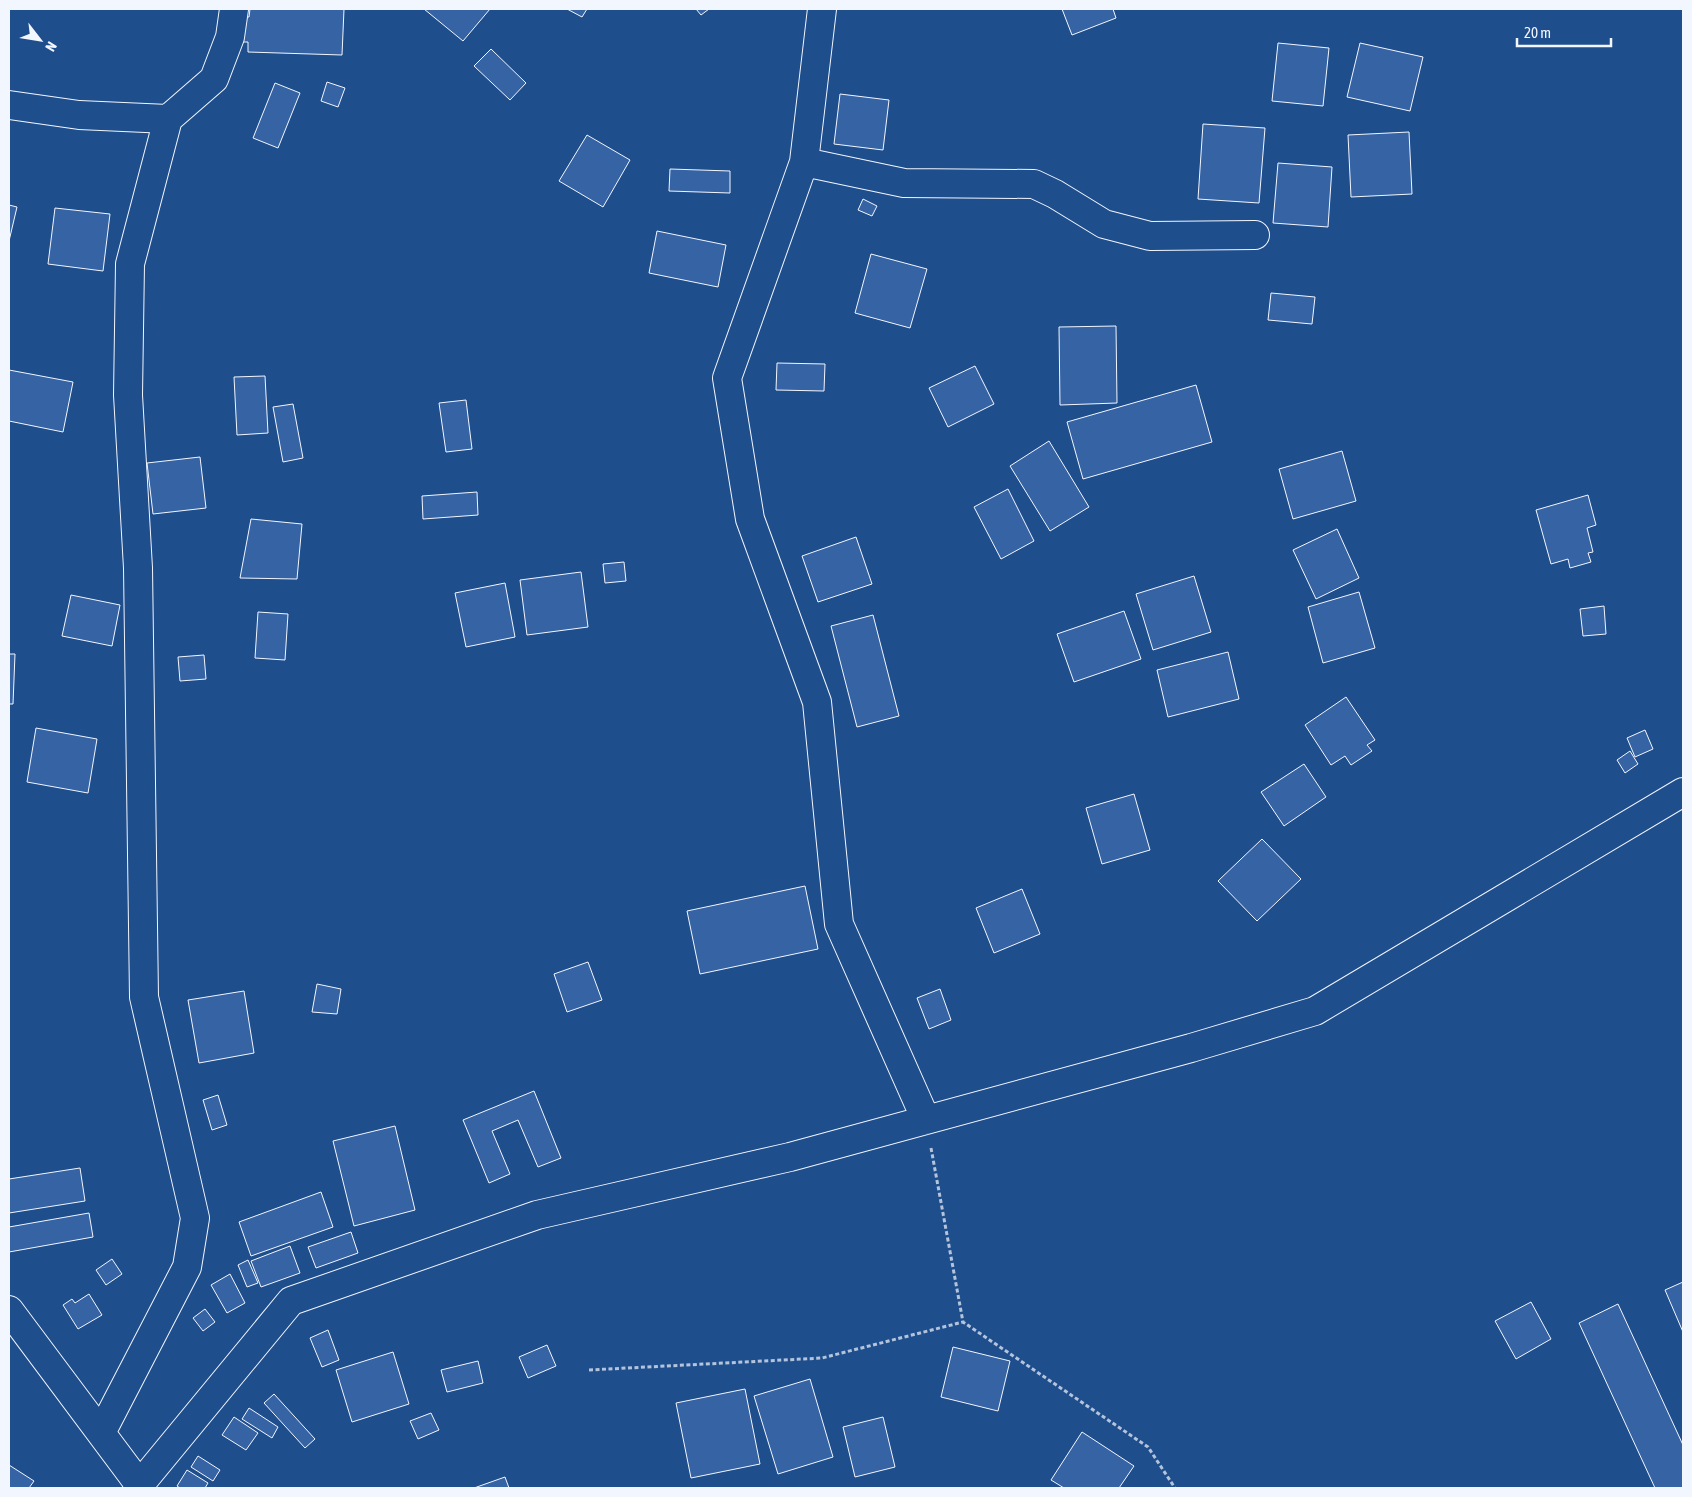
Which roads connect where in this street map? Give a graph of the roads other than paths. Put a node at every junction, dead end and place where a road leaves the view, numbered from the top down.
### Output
1 (234, 9) edge
2 (822, 9) edge
3 (9, 105) edge
4 (168, 119) junction
5 (804, 162) junction
6 (1255, 235) dead end
7 (1683, 792) edge
8 (926, 1120) junction
9 (9, 1310) edge
10 (101, 1432) junction
11 (138, 1486) edge

1 - 4 street
2 - 5 street
3 - 4 street
4 - 10 street
5 - 6 street
5 - 8 street
7 - 8 street
8 - 11 street
9 - 10 street
10 - 11 street

